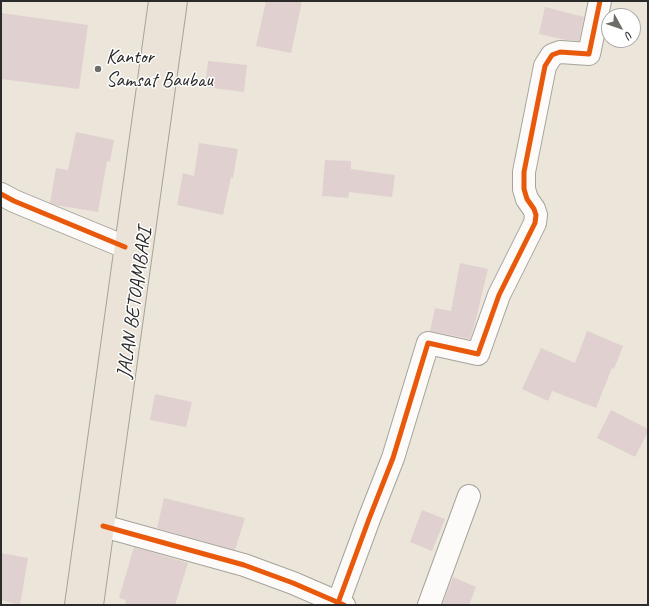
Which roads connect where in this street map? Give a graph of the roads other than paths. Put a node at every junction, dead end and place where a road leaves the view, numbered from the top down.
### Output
1 (160, 1) edge
2 (176, 1) edge
3 (600, 1) edge
4 (1, 194) edge
5 (125, 247) junction
6 (469, 496) dead end
7 (103, 526) junction
8 (341, 604) edge
9 (76, 605) edge
10 (92, 605) edge
11 (429, 605) edge

1 - 5 main road, JALAN BETOAMBARI
2 - 7 main road, JALAN BETOAMBARI
3 - 8 street
4 - 5 street
5 - 9 main road, JALAN BETOAMBARI
6 - 11 street
7 - 8 street
7 - 10 main road, JALAN BETOAMBARI

